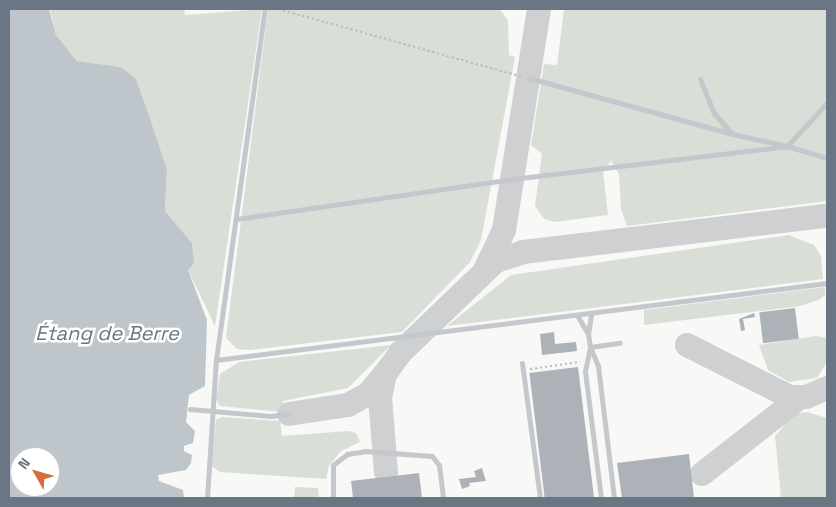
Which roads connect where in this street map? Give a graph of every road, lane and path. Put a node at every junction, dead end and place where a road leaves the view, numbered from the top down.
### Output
1 (265, 9) edge
2 (278, 9) edge
3 (528, 78) joint
4 (700, 79) dead end
5 (827, 103) edge
6 (732, 134) junction
7 (787, 146) junction
8 (827, 158) edge
9 (236, 220) junction
10 (827, 284) edge
11 (590, 314) junction
12 (577, 315) junction
13 (588, 334) junction
14 (620, 343) dead end
15 (590, 347) junction
16 (216, 360) junction
17 (585, 361) junction
18 (522, 363) dead end
19 (523, 370) junction
20 (190, 409) dead end
21 (212, 410) junction
22 (289, 414) dead end
23 (207, 498) edge
24 (333, 498) edge
25 (443, 498) edge
26 (540, 498) edge
27 (601, 498) edge
28 (614, 498) edge

1 - 9 lane
2 - 3 path
3 - 6 lane
4 - 6 lane
5 - 7 lane
6 - 7 lane
7 - 8 lane
7 - 9 lane
9 - 16 lane
10 - 11 lane
11 - 12 lane
11 - 13 lane
12 - 13 lane
12 - 16 lane
13 - 15 lane
14 - 15 lane
15 - 17 lane
15 - 28 lane
16 - 21 lane
17 - 19 path
17 - 27 lane
18 - 19 lane
19 - 26 lane
20 - 21 lane
21 - 22 lane
21 - 23 lane
24 - 25 lane

